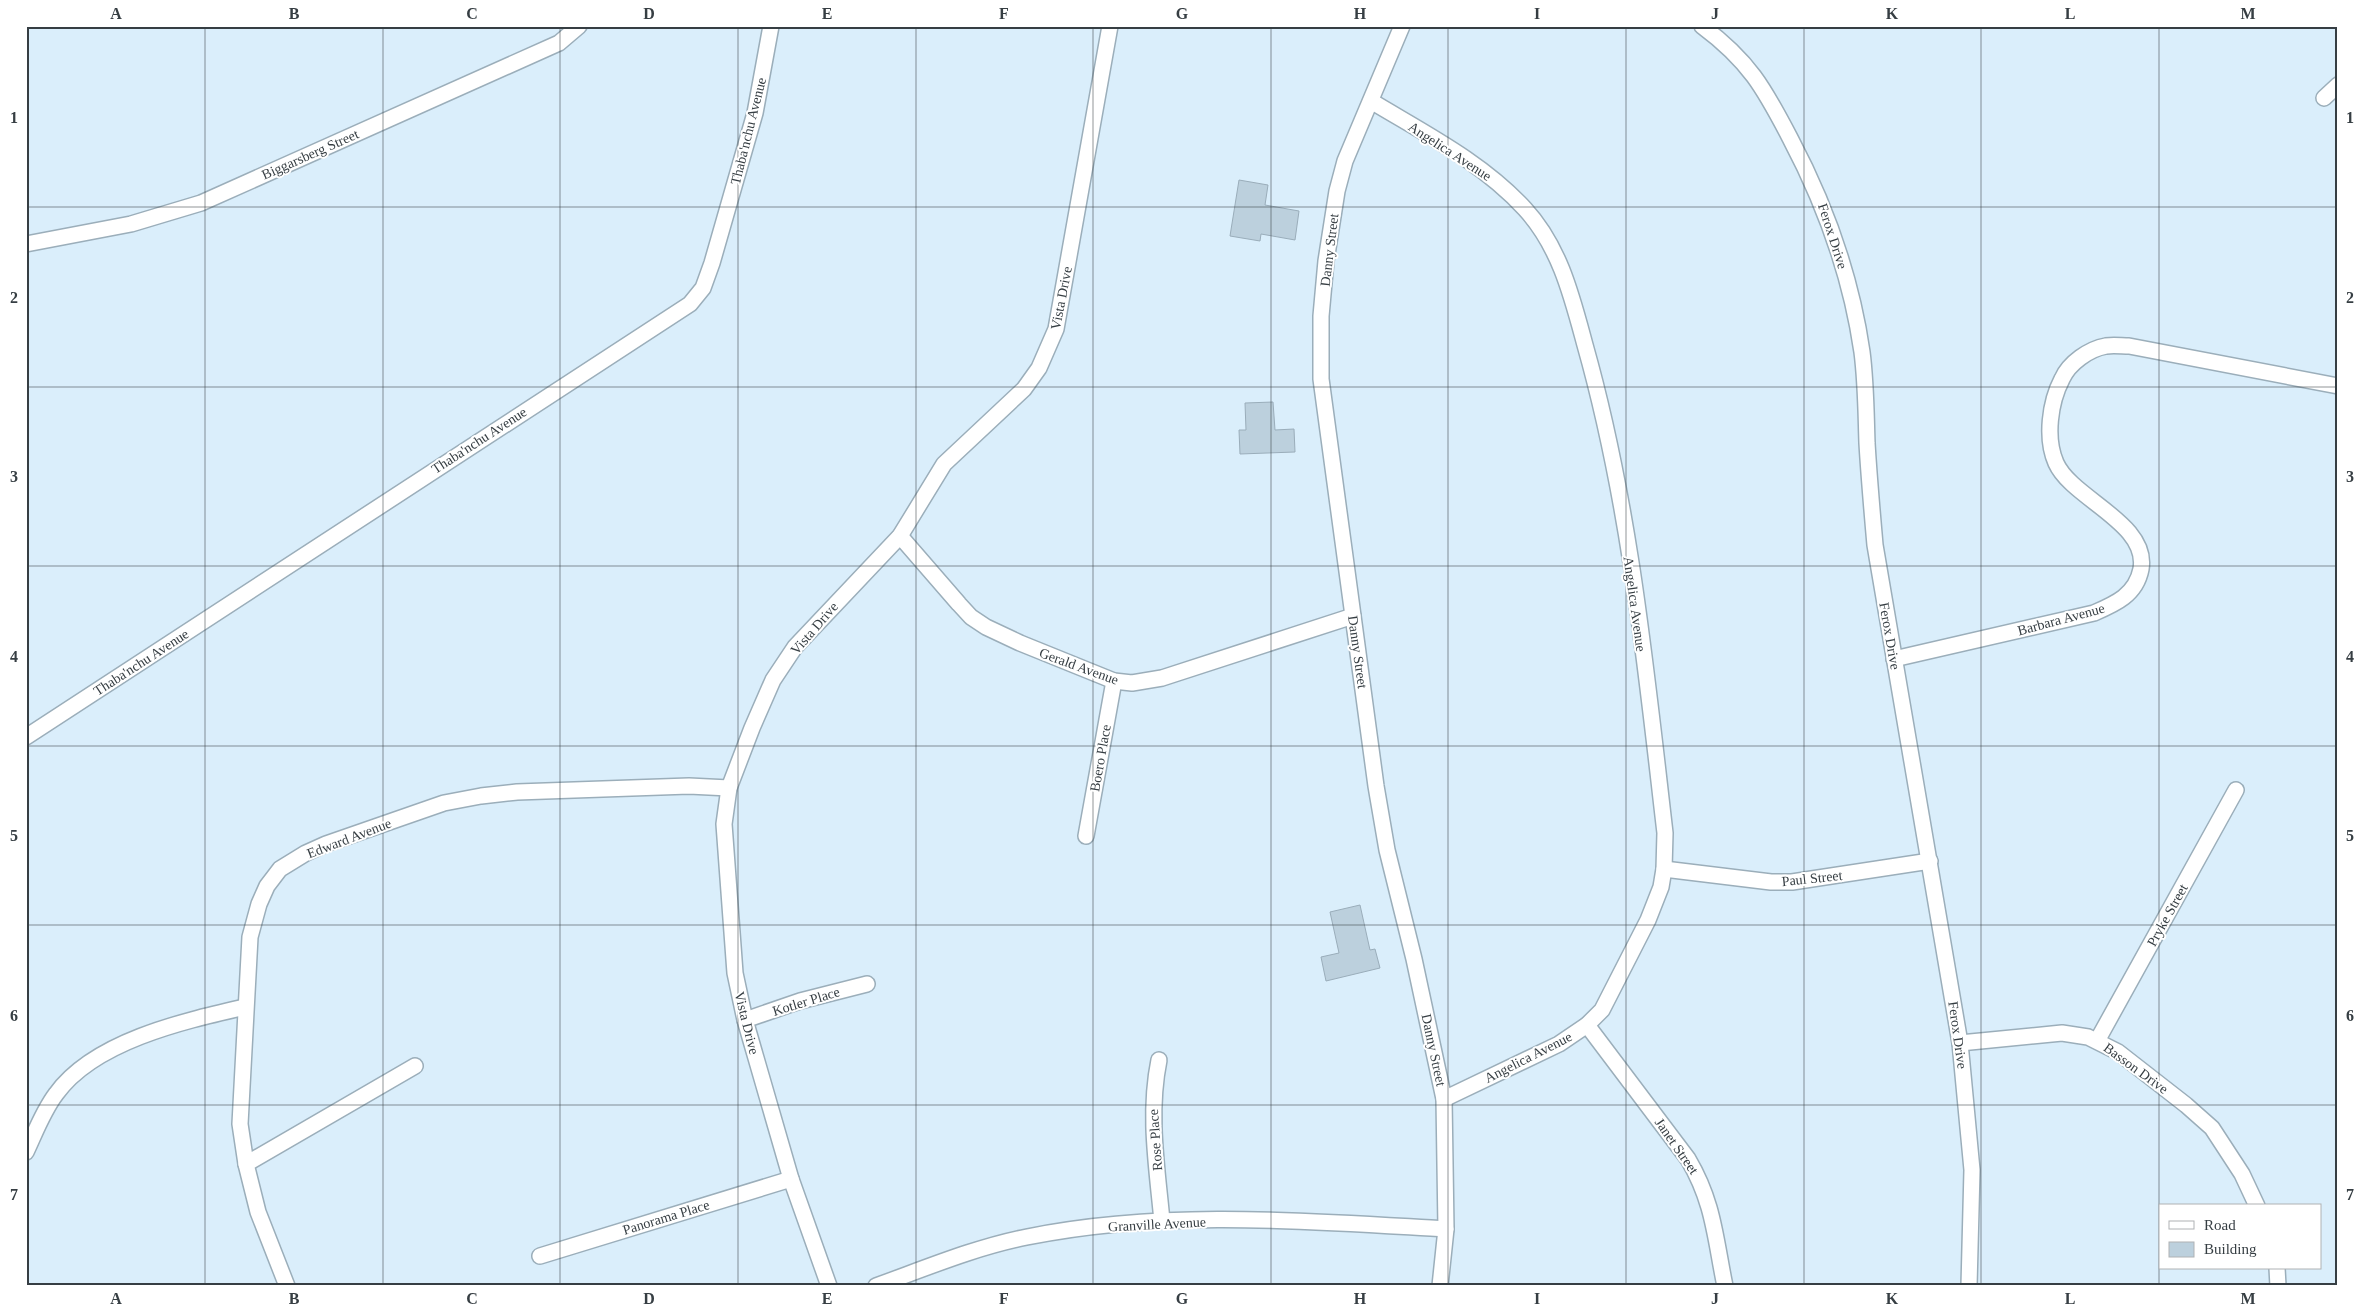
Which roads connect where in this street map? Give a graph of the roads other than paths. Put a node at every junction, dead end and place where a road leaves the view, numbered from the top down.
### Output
1 (579, 26) edge
2 (771, 26) edge
3 (1110, 26) edge
4 (1402, 26) edge
5 (1702, 26) edge
6 (2338, 85) edge
7 (2324, 98) dead end
8 (1371, 101) junction
9 (26, 244) edge
10 (2338, 386) edge
11 (900, 536) junction
12 (1353, 616) junction
13 (1894, 659) junction
14 (1114, 681) junction
15 (26, 737) edge
16 (729, 788) junction
17 (2236, 790) dead end
18 (1086, 836) dead end
19 (1930, 861) junction
20 (1664, 869) junction
21 (867, 984) dead end
22 (245, 1007) junction
23 (745, 1020) junction
24 (1587, 1025) junction
25 (2097, 1041) junction
26 (1960, 1043) junction
27 (1159, 1060) dead end
28 (415, 1066) dead end
29 (1444, 1099) junction
30 (26, 1152) edge
31 (246, 1164) junction
32 (791, 1179) junction
33 (2256, 1204) edge
34 (1162, 1221) junction
35 (1446, 1229) junction
36 (540, 1256) dead end
37 (2277, 1270) edge
38 (287, 1286) edge
39 (829, 1286) edge
40 (876, 1286) edge
41 (1440, 1286) edge
42 (1725, 1286) edge
43 (1969, 1286) edge
44 (2278, 1286) edge

1 - 9 street, Biggarsberg Street
2 - 15 street, Thaba'nchu Avenue
3 - 11 street, Vista Drive
4 - 8 street, Danny Street
5 - 13 street, Ferox Drive
6 - 7 street
8 - 12 street, Danny Street
8 - 20 street, Angelica Avenue
10 - 13 street, Barbara Avenue
11 - 14 street, Gerald Avenue
11 - 16 street, Vista Drive
12 - 14 street, Gerald Avenue
12 - 29 street, Danny Street
13 - 19 street, Ferox Drive
14 - 18 street, Boero Place
16 - 22 street, Edward Avenue
16 - 23 street, Vista Drive
17 - 25 street, Pryke Street
19 - 20 street, Paul Street
19 - 26 street, Ferox Drive
20 - 24 street, Angelica Avenue
21 - 23 street, Kotler Place
22 - 30 street
22 - 31 street, Edward Avenue
23 - 32 street, Vista Drive
24 - 29 street, Angelica Avenue
24 - 42 street, Janet Street
25 - 26 street, Basson Drive
25 - 33 street, Basson Drive
26 - 43 street, Ferox Drive
27 - 34 street, Rose Place
28 - 31 street
29 - 35 street, Danny Street
31 - 38 street, Edward Avenue
32 - 36 street, Panorama Place
32 - 39 street, Vista Drive
34 - 35 street, Granville Avenue
34 - 40 street, Granville Avenue
35 - 41 street, Danny Street
37 - 44 street

